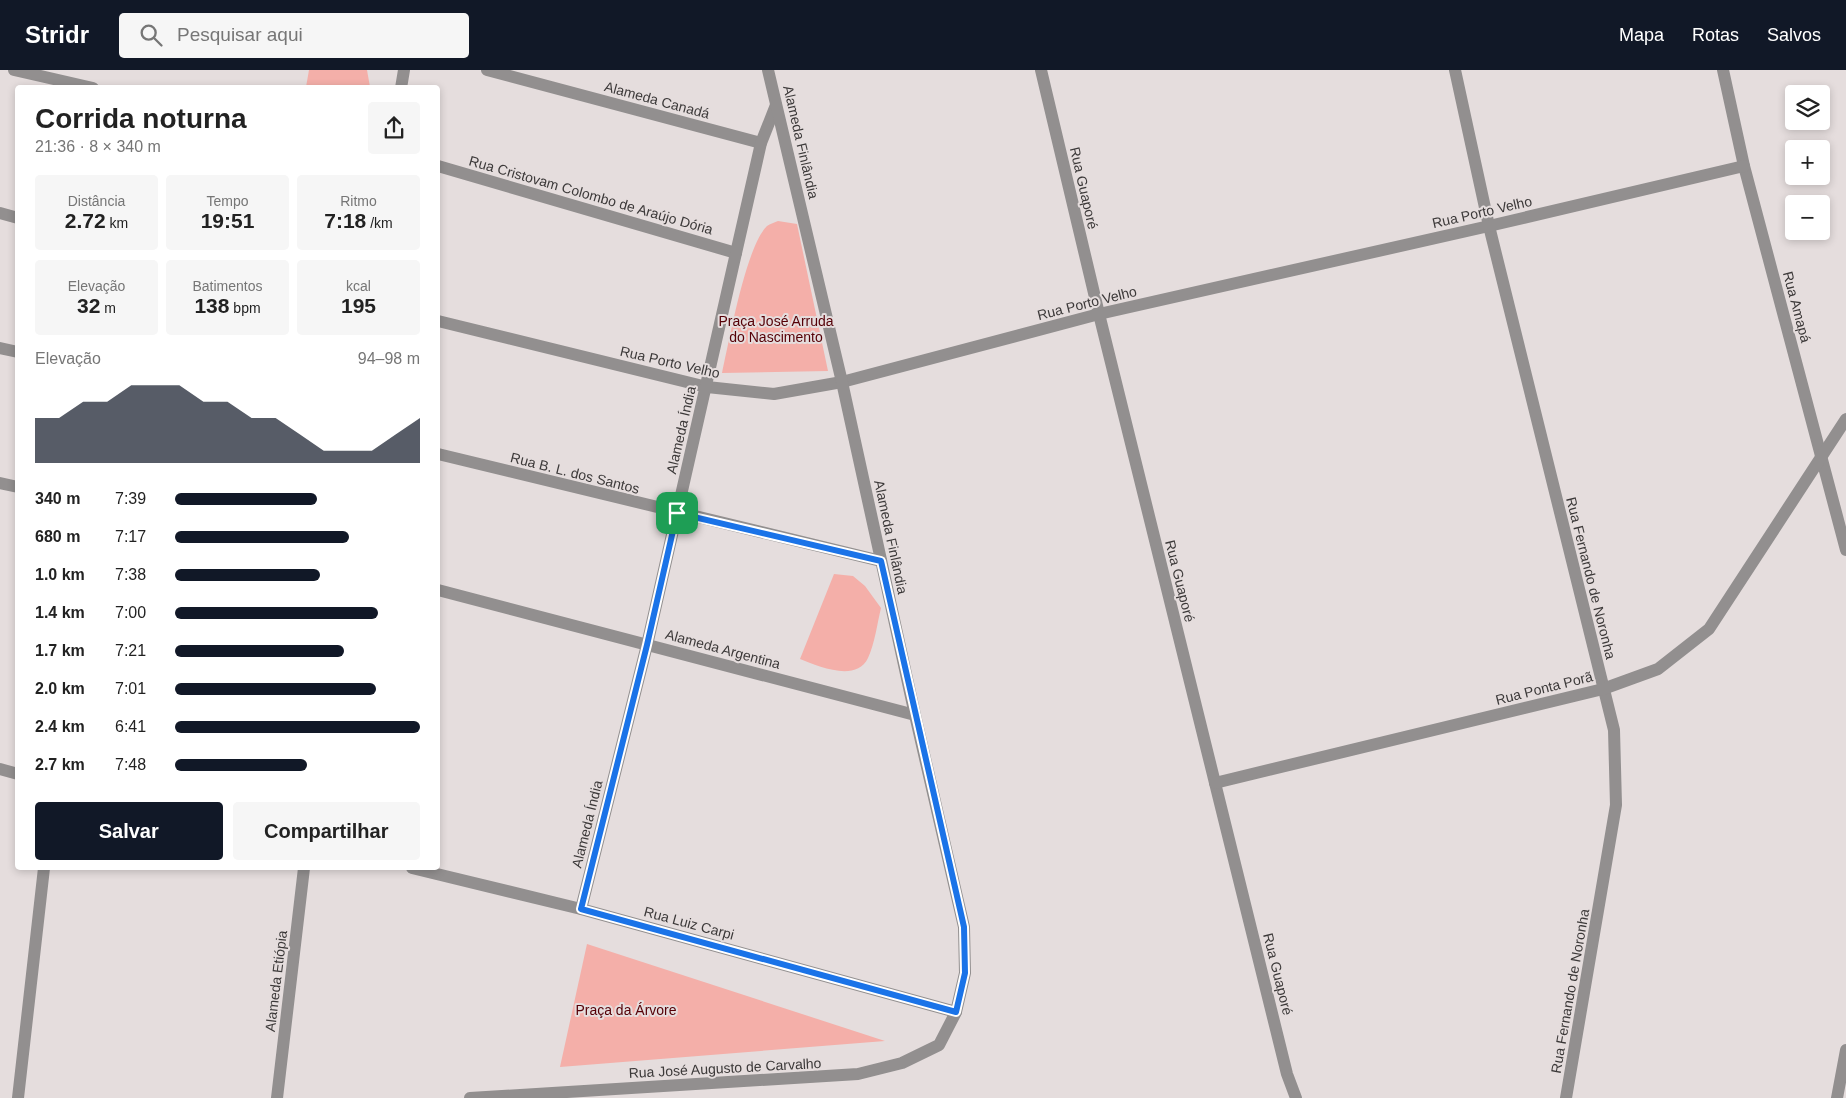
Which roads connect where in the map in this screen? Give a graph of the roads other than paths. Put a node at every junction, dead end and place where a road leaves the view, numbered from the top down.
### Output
1 (14, 70) edge
2 (404, 70) edge
3 (487, 70) edge
4 (768, 70) edge
5 (1041, 70) edge
6 (1455, 70) edge
7 (1723, 70) edge
8 (80, 85) edge
9 (402, 85) edge
10 (776, 105) junction
11 (761, 143) junction
12 (1744, 166) junction
13 (440, 167) edge
14 (0, 213) edge
15 (15, 217) edge
16 (1489, 226) junction
17 (736, 253) junction
18 (1099, 314) junction
19 (440, 321) edge
20 (0, 348) edge
21 (15, 351) edge
22 (842, 382) junction
23 (706, 387) junction
24 (1846, 418) edge
25 (440, 454) edge
26 (1822, 458) junction
27 (0, 483) edge
28 (15, 486) edge
29 (677, 513) junction
30 (1846, 550) edge
31 (881, 561) junction
32 (440, 591) edge
33 (647, 645) junction
34 (1603, 689) junction
35 (915, 715) junction
36 (0, 769) edge
37 (15, 773) edge
38 (1215, 783) junction
39 (44, 870) edge
40 (304, 870) edge
41 (420, 870) edge
42 (581, 909) junction
43 (956, 1012) junction
44 (1846, 1050) edge
45 (18, 1098) edge
46 (277, 1098) edge
47 (470, 1098) edge
48 (1296, 1098) edge
49 (1566, 1098) edge
50 (1837, 1098) edge

1 - 8 street
2 - 9 street
3 - 11 street, Alameda Canadá
4 - 10 street, Alameda Finlândia
5 - 18 street, Rua Guaporé
6 - 16 street, Rua Fernando de Noronha
7 - 12 street, Rua Amapá
10 - 11 street, Alameda Índia
10 - 22 street, Alameda Finlândia
11 - 17 street, Alameda Índia
12 - 16 street, Rua Porto Velho
12 - 26 street, Rua Amapá
13 - 17 street, Rua Cristovam Colombo de Araújo Dória
14 - 15 street
16 - 18 street, Rua Porto Velho
16 - 34 street, Rua Fernando de Noronha
17 - 23 street, Alameda Índia
18 - 22 street, Rua Porto Velho
18 - 38 street, Rua Guaporé
19 - 23 street, Rua Porto Velho
20 - 21 street
22 - 23 street, Rua Porto Velho
22 - 31 street, Alameda Finlândia
23 - 29 street, Alameda Índia
24 - 26 street, Rua Ponta Porã
25 - 29 street, Rua B. L. dos Santos
26 - 30 street, Rua Amapá
26 - 34 street, Rua Ponta Porã
27 - 28 street
29 - 31 street, Rua B. L. dos Santos
29 - 33 street, Alameda Índia
31 - 35 street, Alameda Finlândia
32 - 33 street, Alameda Argentina
33 - 35 street, Alameda Argentina
33 - 42 street, Alameda Índia
34 - 38 street, Rua Ponta Porã
34 - 49 street, Rua Fernando de Noronha
35 - 43 street, Alameda Finlândia
36 - 37 street
38 - 48 street, Rua Guaporé
39 - 45 street
40 - 46 street, Alameda Etiópia
41 - 42 street, Rua Luiz Carpi
42 - 43 street, Rua Luiz Carpi
43 - 47 street, Rua José Augusto de Carvalho
44 - 50 street

